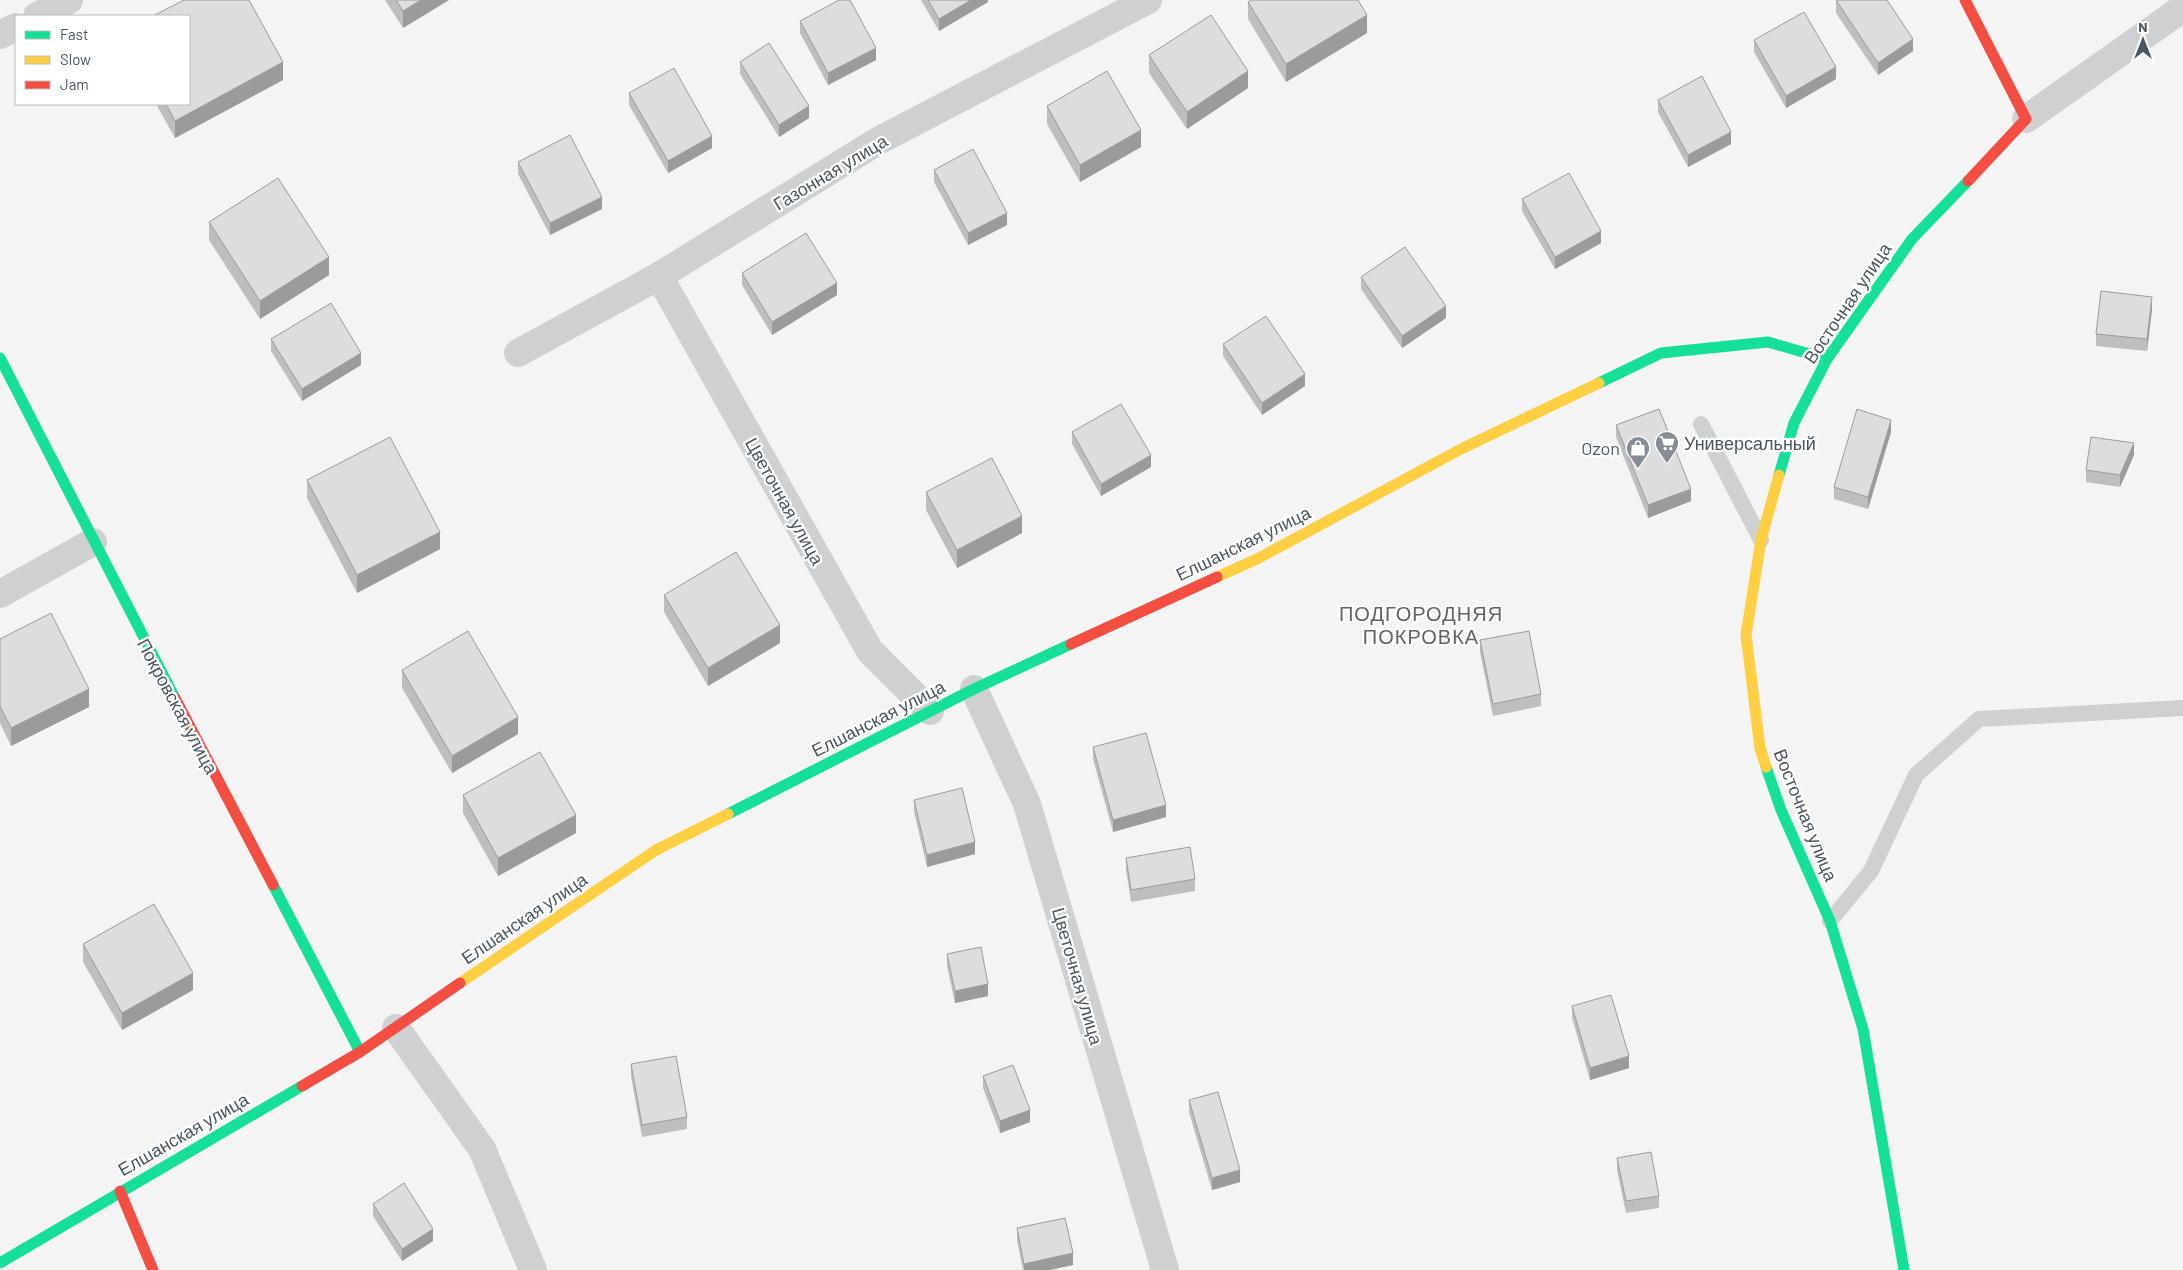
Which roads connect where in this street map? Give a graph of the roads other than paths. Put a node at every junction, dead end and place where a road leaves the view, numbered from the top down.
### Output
1 (69, 0) edge
2 (1148, 0) edge
3 (1965, 0) edge
4 (2183, 8) edge
5 (39, 15) edge
6 (15, 28) edge
7 (0, 35) edge
8 (2026, 119) junction
9 (659, 276) junction
10 (518, 352) dead end
11 (0, 358) edge
12 (1827, 360) junction
13 (1701, 424) dead end
14 (1761, 540) junction
15 (93, 542) junction
16 (0, 594) edge
17 (974, 689) junction
18 (2183, 708) edge
19 (930, 711) junction
20 (1830, 921) junction
21 (396, 1028) junction
22 (360, 1052) junction
23 (120, 1191) junction
24 (0, 1262) edge
25 (153, 1270) edge
26 (533, 1270) edge
27 (1164, 1270) edge
28 (1904, 1270) edge

1 - 5 street
2 - 9 street, Газонная улица
3 - 8 street
4 - 8 street
6 - 7 street
8 - 12 street, Восточная улица
9 - 10 street, Газонная улица
9 - 19 street, Цветочная улица
11 - 15 street, Покровская улица
12 - 14 street, Восточная улица
12 - 17 street, Елшанская улица
13 - 14 lane
14 - 20 street, Восточная улица
15 - 16 street
15 - 22 street, Покровская улица
17 - 19 street, Елшанская улица
17 - 27 street, Цветочная улица
18 - 20 lane
19 - 21 street, Елшанская улица
20 - 28 street, Восточная улица
21 - 22 street, Елшанская улица
21 - 26 street
22 - 23 street, Елшанская улица
23 - 24 street, Елшанская улица
23 - 25 street

